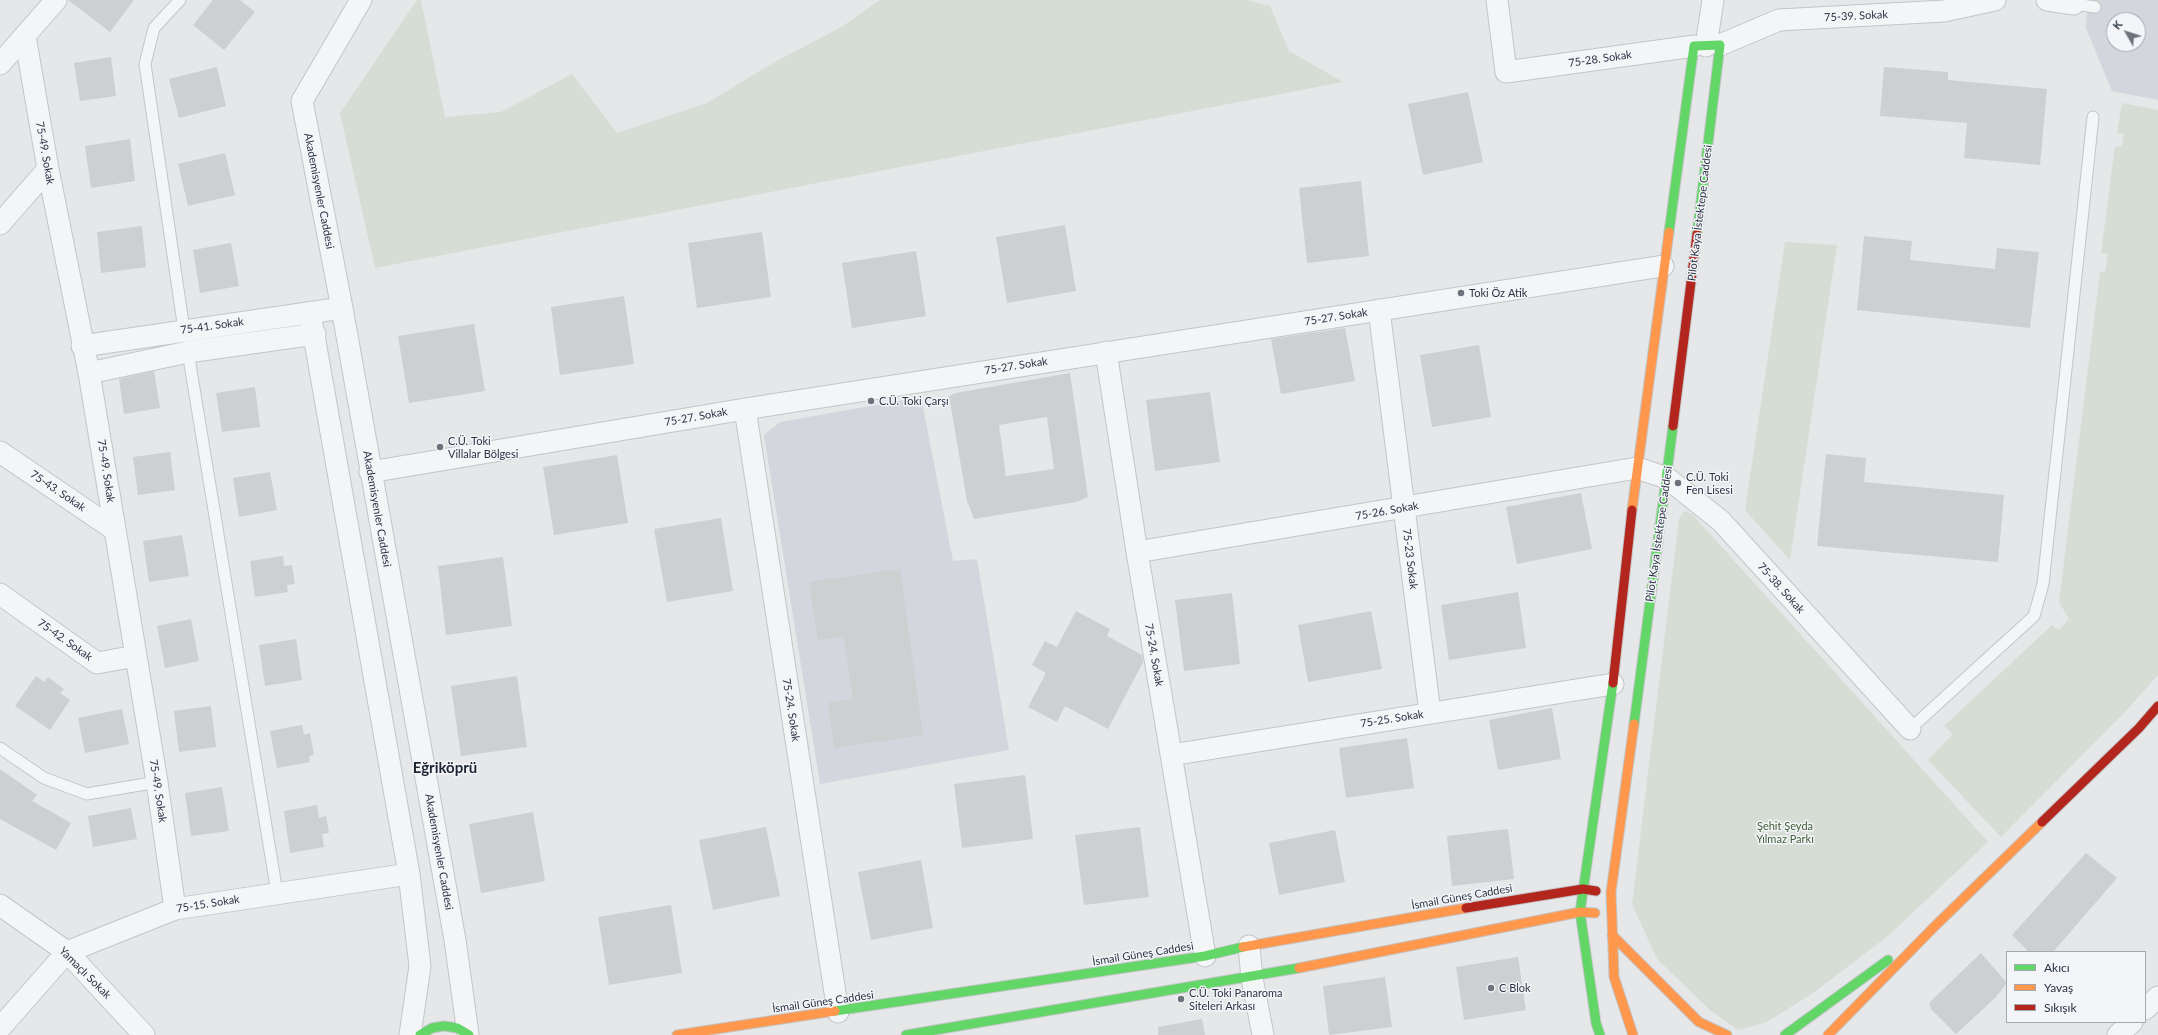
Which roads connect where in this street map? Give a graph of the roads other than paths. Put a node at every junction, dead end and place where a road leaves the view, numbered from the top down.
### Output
1 (56, 0) edge
2 (180, 0) edge
3 (361, 0) edge
4 (1497, 0) edge
5 (1713, 0) edge
6 (1995, 0) edge
7 (2047, 0) edge
8 (2074, 2) edge
9 (2096, 7) dead end
10 (25, 36) junction
11 (1707, 46) junction
12 (0, 64) edge
13 (2093, 117) dead end
14 (48, 169) junction
15 (0, 224) edge
16 (1663, 266) junction
17 (342, 308) junction
18 (1379, 310) junction
19 (310, 312) junction
20 (184, 330) junction
21 (315, 334) junction
22 (82, 346) junction
23 (188, 352) junction
24 (1106, 352) junction
25 (89, 373) junction
26 (745, 409) junction
27 (0, 452) edge
28 (1637, 468) junction
29 (370, 472) junction
30 (1667, 478) junction
31 (1404, 508) junction
32 (115, 530) junction
33 (1137, 552) junction
34 (0, 594) edge
35 (136, 656) junction
36 (1614, 684) junction
37 (2158, 706) edge
38 (1430, 713) junction
39 (1910, 729) joint
40 (0, 748) edge
41 (1171, 755) junction
42 (157, 782) junction
43 (409, 874) junction
44 (1583, 889) junction
45 (1611, 892) junction
46 (277, 893) junction
47 (0, 905) edge
48 (175, 908) junction
49 (1580, 912) junction
50 (1612, 914) junction
51 (1934, 926) junction
52 (1612, 935) junction
53 (1249, 946) junction
54 (67, 952) junction
55 (1206, 956) junction
56 (1252, 978) junction
57 (2158, 997) edge
58 (2146, 1009) edge
59 (838, 1012) junction
60 (1596, 1023) junction
61 (2131, 1023) edge
62 (0, 1028) edge
63 (1834, 1033) edge
64 (468, 1034) edge
65 (144, 1035) edge
66 (410, 1035) edge
67 (420, 1035) edge
68 (677, 1035) edge
69 (906, 1035) edge
70 (1263, 1035) edge
71 (1594, 1035) edge
72 (1600, 1035) edge
73 (1633, 1035) edge
74 (1727, 1035) edge
75 (1785, 1035) edge
76 (2118, 1035) edge

1 - 10 street
2 - 20 lane
3 - 17 street, Akademisyenler Caddesi
4 - 11 street, 75-28. Sokak
5 - 11 street, Pilot Kaya İstektepe Caddesi
6 - 11 street, 75-39. Sokak
7 - 8 street
8 - 9 lane
10 - 12 street
10 - 14 street, 75-49. Sokak
11 - 16 street, Pilot Kaya İstektepe Caddesi
11 - 30 street, Pilot Kaya İstektepe Caddesi
13 - 39 lane
14 - 15 street
14 - 22 street, 75-49. Sokak
16 - 18 street, 75-27. Sokak
16 - 28 street, Pilot Kaya İstektepe Caddesi
17 - 19 street, 75-41. Sokak
17 - 29 street, Akademisyenler Caddesi
18 - 24 street, 75-27. Sokak
18 - 31 street, 75-23 Sokak
19 - 20 street, 75-41. Sokak
19 - 21 street
20 - 22 street, 75-41. Sokak
21 - 23 street, 75-41. Sokak
21 - 43 street
22 - 25 street, 75-49. Sokak
23 - 25 street, 75-41. Sokak
23 - 46 lane
24 - 26 street, 75-27. Sokak
24 - 33 street, 75-24. Sokak
25 - 32 street, 75-49. Sokak
26 - 29 street, 75-27. Sokak
26 - 59 street, 75-24. Sokak
27 - 32 street, 75-43. Sokak
28 - 30 street, 75-38. Sokak
28 - 31 street, 75-26. Sokak
28 - 36 street, Pilot Kaya İstektepe Caddesi
29 - 64 street, Akademisyenler Caddesi
30 - 39 street, 75-38. Sokak
30 - 45 street, Pilot Kaya İstektepe Caddesi
31 - 33 street, 75-26. Sokak
31 - 38 street, 75-23 Sokak
32 - 35 street, 75-49. Sokak
33 - 41 street, 75-24. Sokak
34 - 35 street, 75-42. Sokak
35 - 42 street, 75-49. Sokak
36 - 38 street, 75-25. Sokak
36 - 44 street, Pilot Kaya İstektepe Caddesi
37 - 51 street
38 - 41 street, 75-25. Sokak
40 - 42 lane
41 - 55 street, 75-24. Sokak
42 - 48 street, 75-49. Sokak
43 - 46 street, 75-15. Sokak
43 - 66 street
44 - 45 street, İsmail Güneş Caddesi
44 - 49 street, Pilot Kaya İstektepe Caddesi
44 - 53 street, İsmail Güneş Caddesi
45 - 50 street, Pilot Kaya İstektepe Caddesi
46 - 48 street, 75-15. Sokak
47 - 54 street, Yamaçlı Sokak
48 - 54 street, 75-15. Sokak
49 - 50 street
49 - 56 street
49 - 60 street, Pilot Kaya İstektepe Caddesi
50 - 52 street, Pilot Kaya İstektepe Caddesi
51 - 63 street
51 - 75 street
52 - 73 street, Pilot Kaya İstektepe Caddesi
52 - 74 street
53 - 55 street, İsmail Güneş Caddesi
53 - 56 street
54 - 62 street, 75-15. Sokak
54 - 65 street, Yamaçlı Sokak
55 - 59 street, İsmail Güneş Caddesi
56 - 69 street
56 - 70 street
57 - 58 street
59 - 68 street, İsmail Güneş Caddesi
60 - 71 street
60 - 72 street, Pilot Kaya İstektepe Caddesi
61 - 76 street
64 - 67 street

